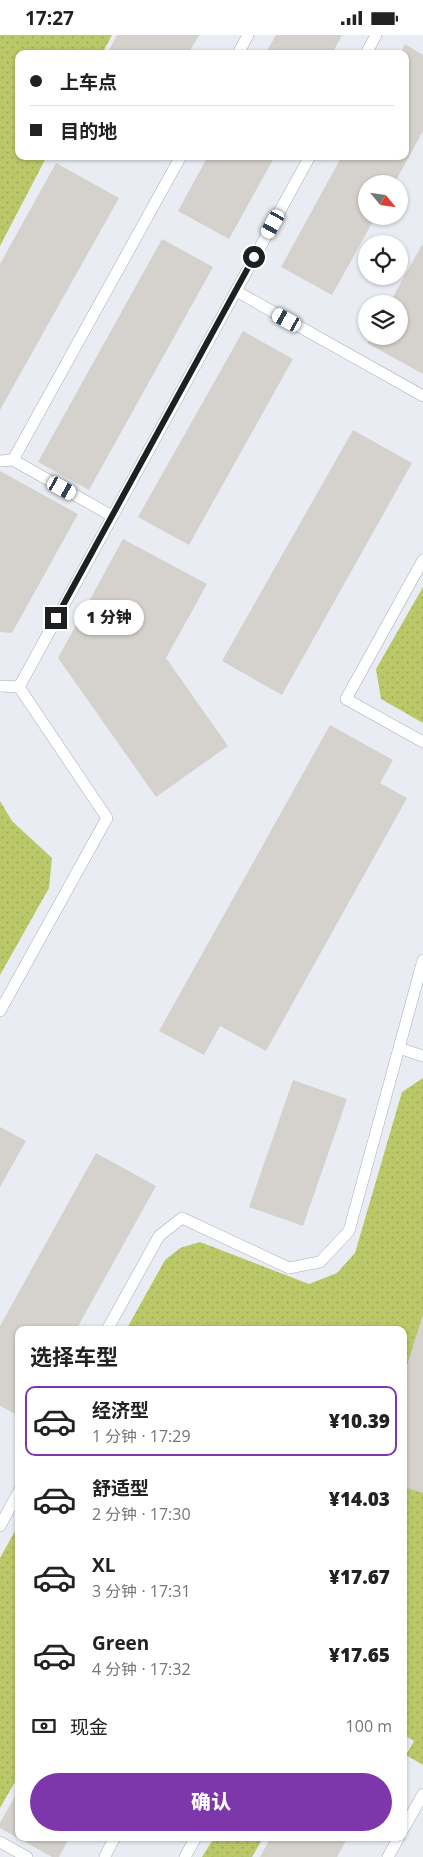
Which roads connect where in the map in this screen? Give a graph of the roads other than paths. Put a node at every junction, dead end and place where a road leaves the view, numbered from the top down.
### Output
1 (248, 35) edge
2 (376, 35) edge
3 (240, 50) edge
4 (368, 50) edge
5 (179, 160) edge
6 (308, 160) edge
7 (236, 291) junction
8 (423, 396) edge
9 (13, 460) junction
10 (0, 461) edge
11 (112, 516) junction
12 (423, 560) edge
13 (0, 686) edge
14 (18, 687) junction
15 (423, 742) edge
16 (423, 960) edge
17 (0, 1011) edge
18 (399, 1048) junction
19 (423, 1056) edge
20 (109, 1326) edge
21 (15, 1498) edge
22 (0, 1526) edge
23 (423, 1794) edge
24 (407, 1823) edge
25 (113, 1841) edge
26 (194, 1841) edge
27 (397, 1841) edge
28 (0, 1842) edge
29 (27, 1857) edge
30 (104, 1857) edge
31 (185, 1857) edge
32 (388, 1857) edge

1 - 3 lane
2 - 4 lane
5 - 9 lane
6 - 7 lane
7 - 8 lane
7 - 11 lane
9 - 10 lane
9 - 11 lane
11 - 14 lane
12 - 15 lane
13 - 14 lane
14 - 17 lane
16 - 18 lane
18 - 19 lane
18 - 20 lane
21 - 22 lane
23 - 24 lane
25 - 30 lane
26 - 31 lane
27 - 32 lane
28 - 29 lane

